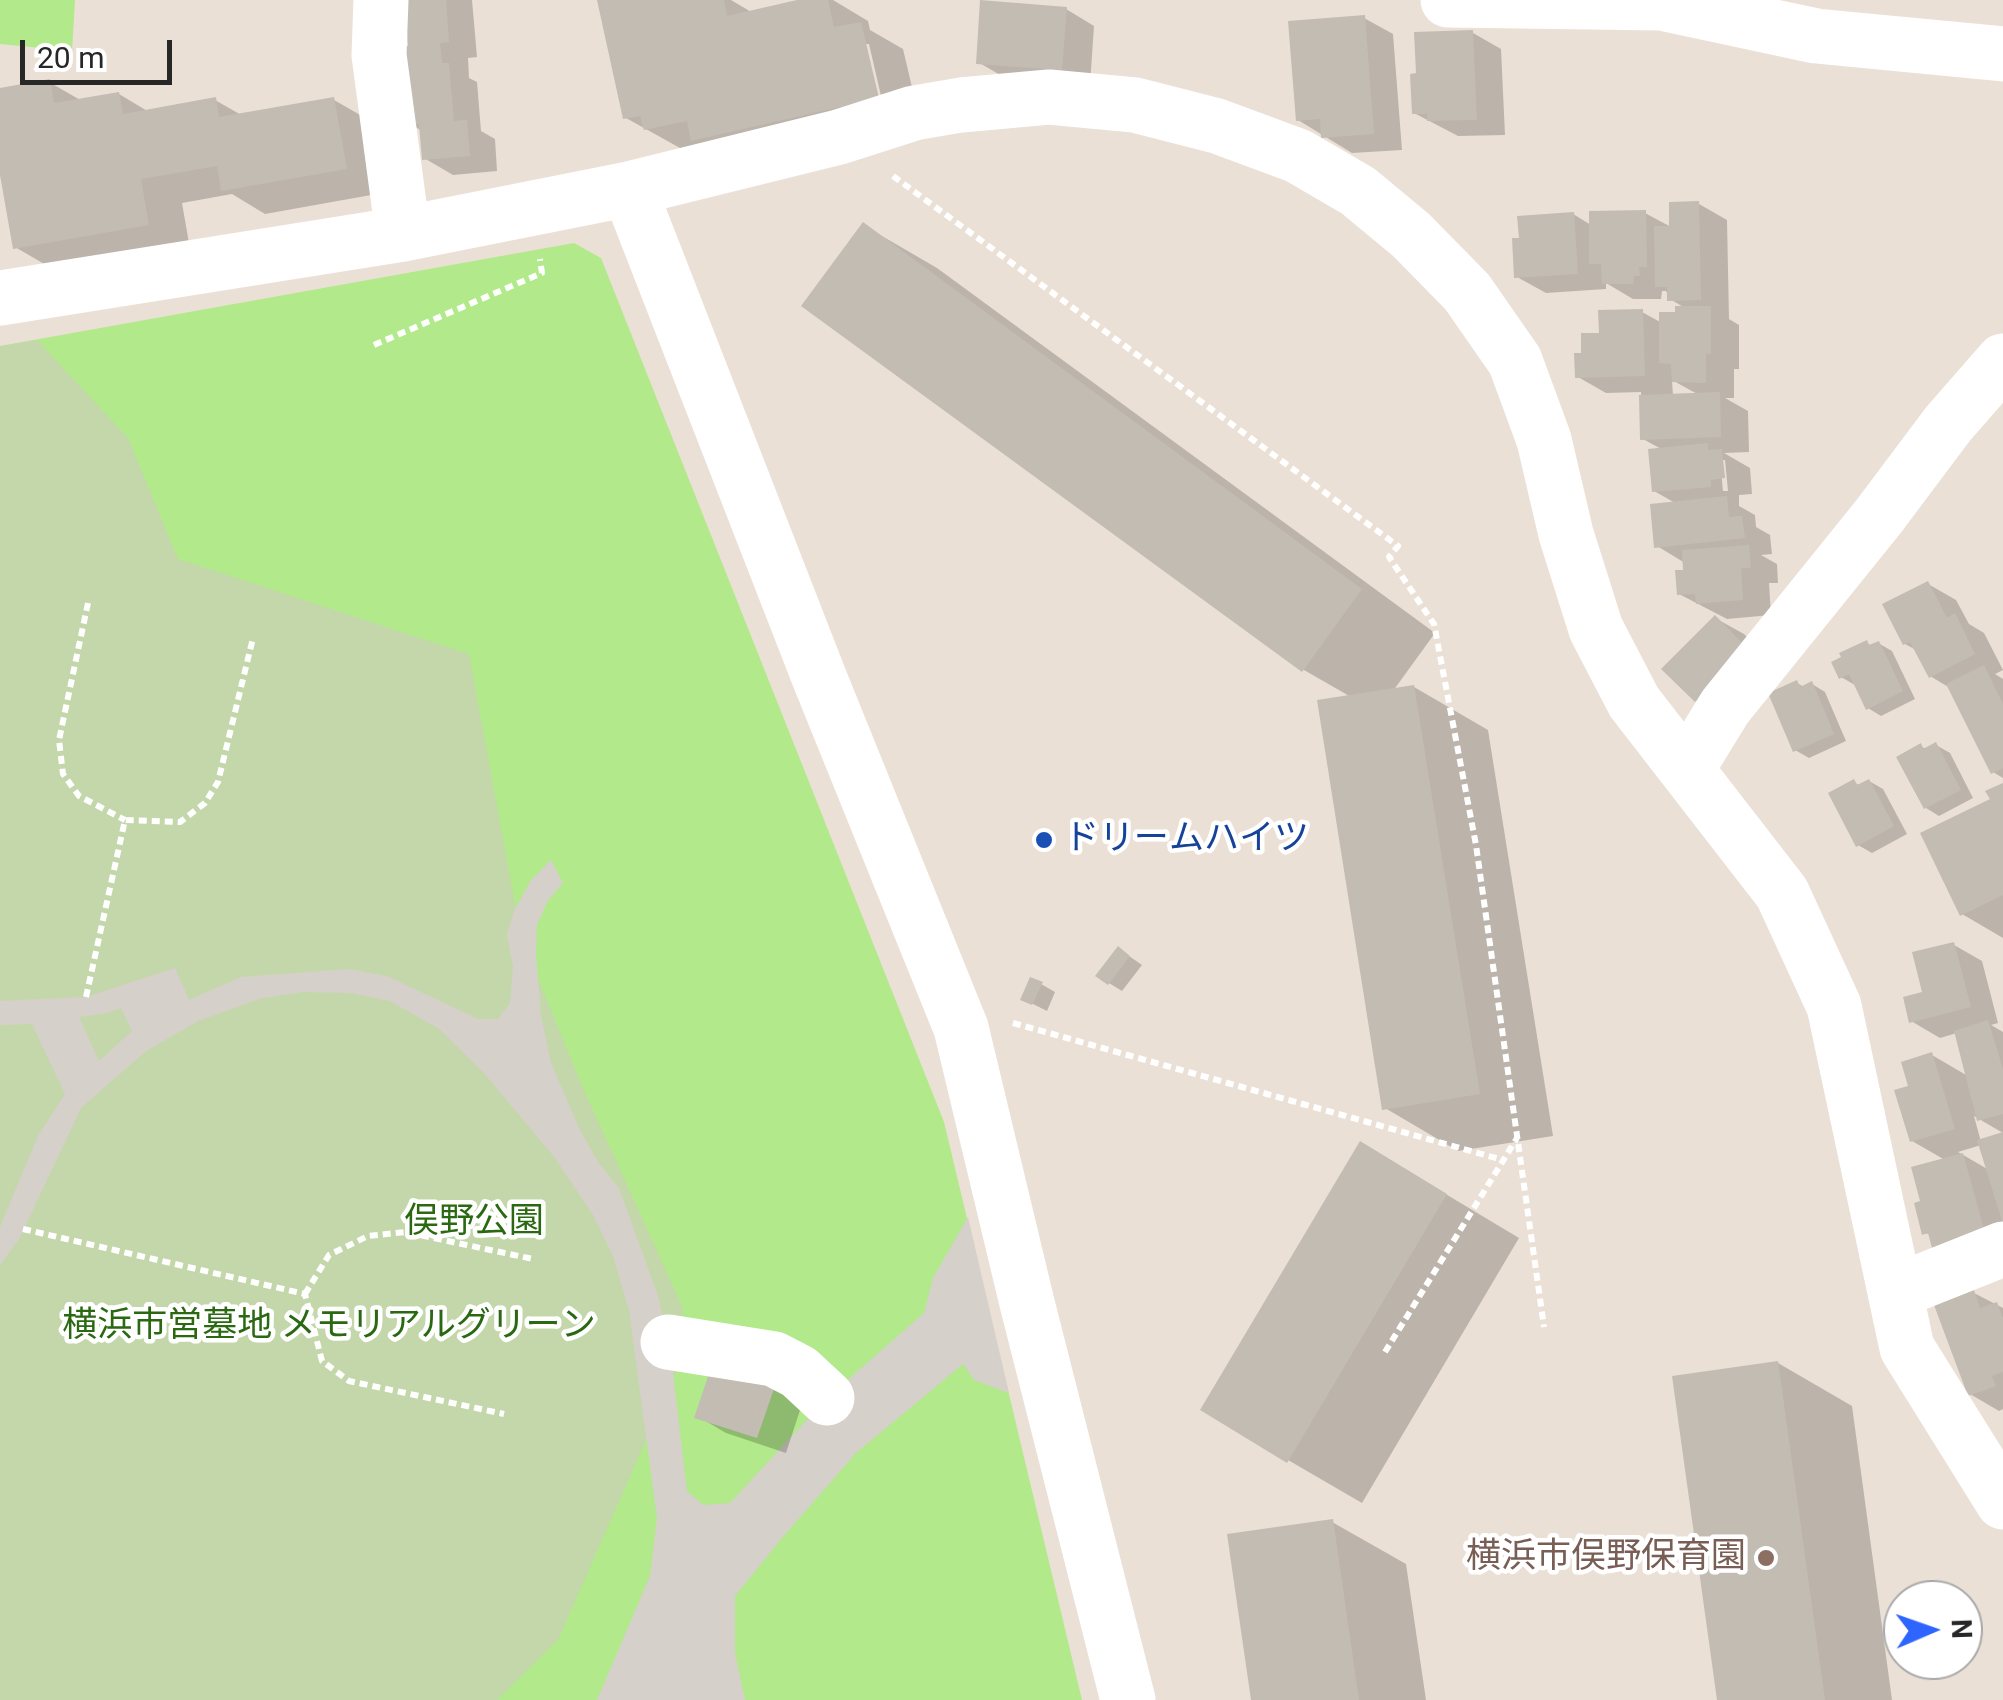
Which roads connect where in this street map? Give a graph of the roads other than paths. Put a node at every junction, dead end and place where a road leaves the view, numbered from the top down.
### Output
1 (381, 0) edge
2 (1448, 0) edge
3 (1520, 1) edge
4 (2003, 54) edge
5 (629, 189) junction
6 (403, 234) junction
7 (0, 298) edge
8 (2003, 361) edge
9 (1687, 769) junction
10 (2003, 1249) edge
11 (1894, 1292) junction
12 (668, 1342) dead end
13 (827, 1398) dead end
14 (2003, 1502) edge
15 (1128, 1700) edge

1 - 6 street
2 - 3 street
3 - 4 street
5 - 6 street
5 - 9 street
5 - 15 street
6 - 7 street
8 - 9 street
9 - 11 street
10 - 11 street
11 - 14 street
12 - 13 street

